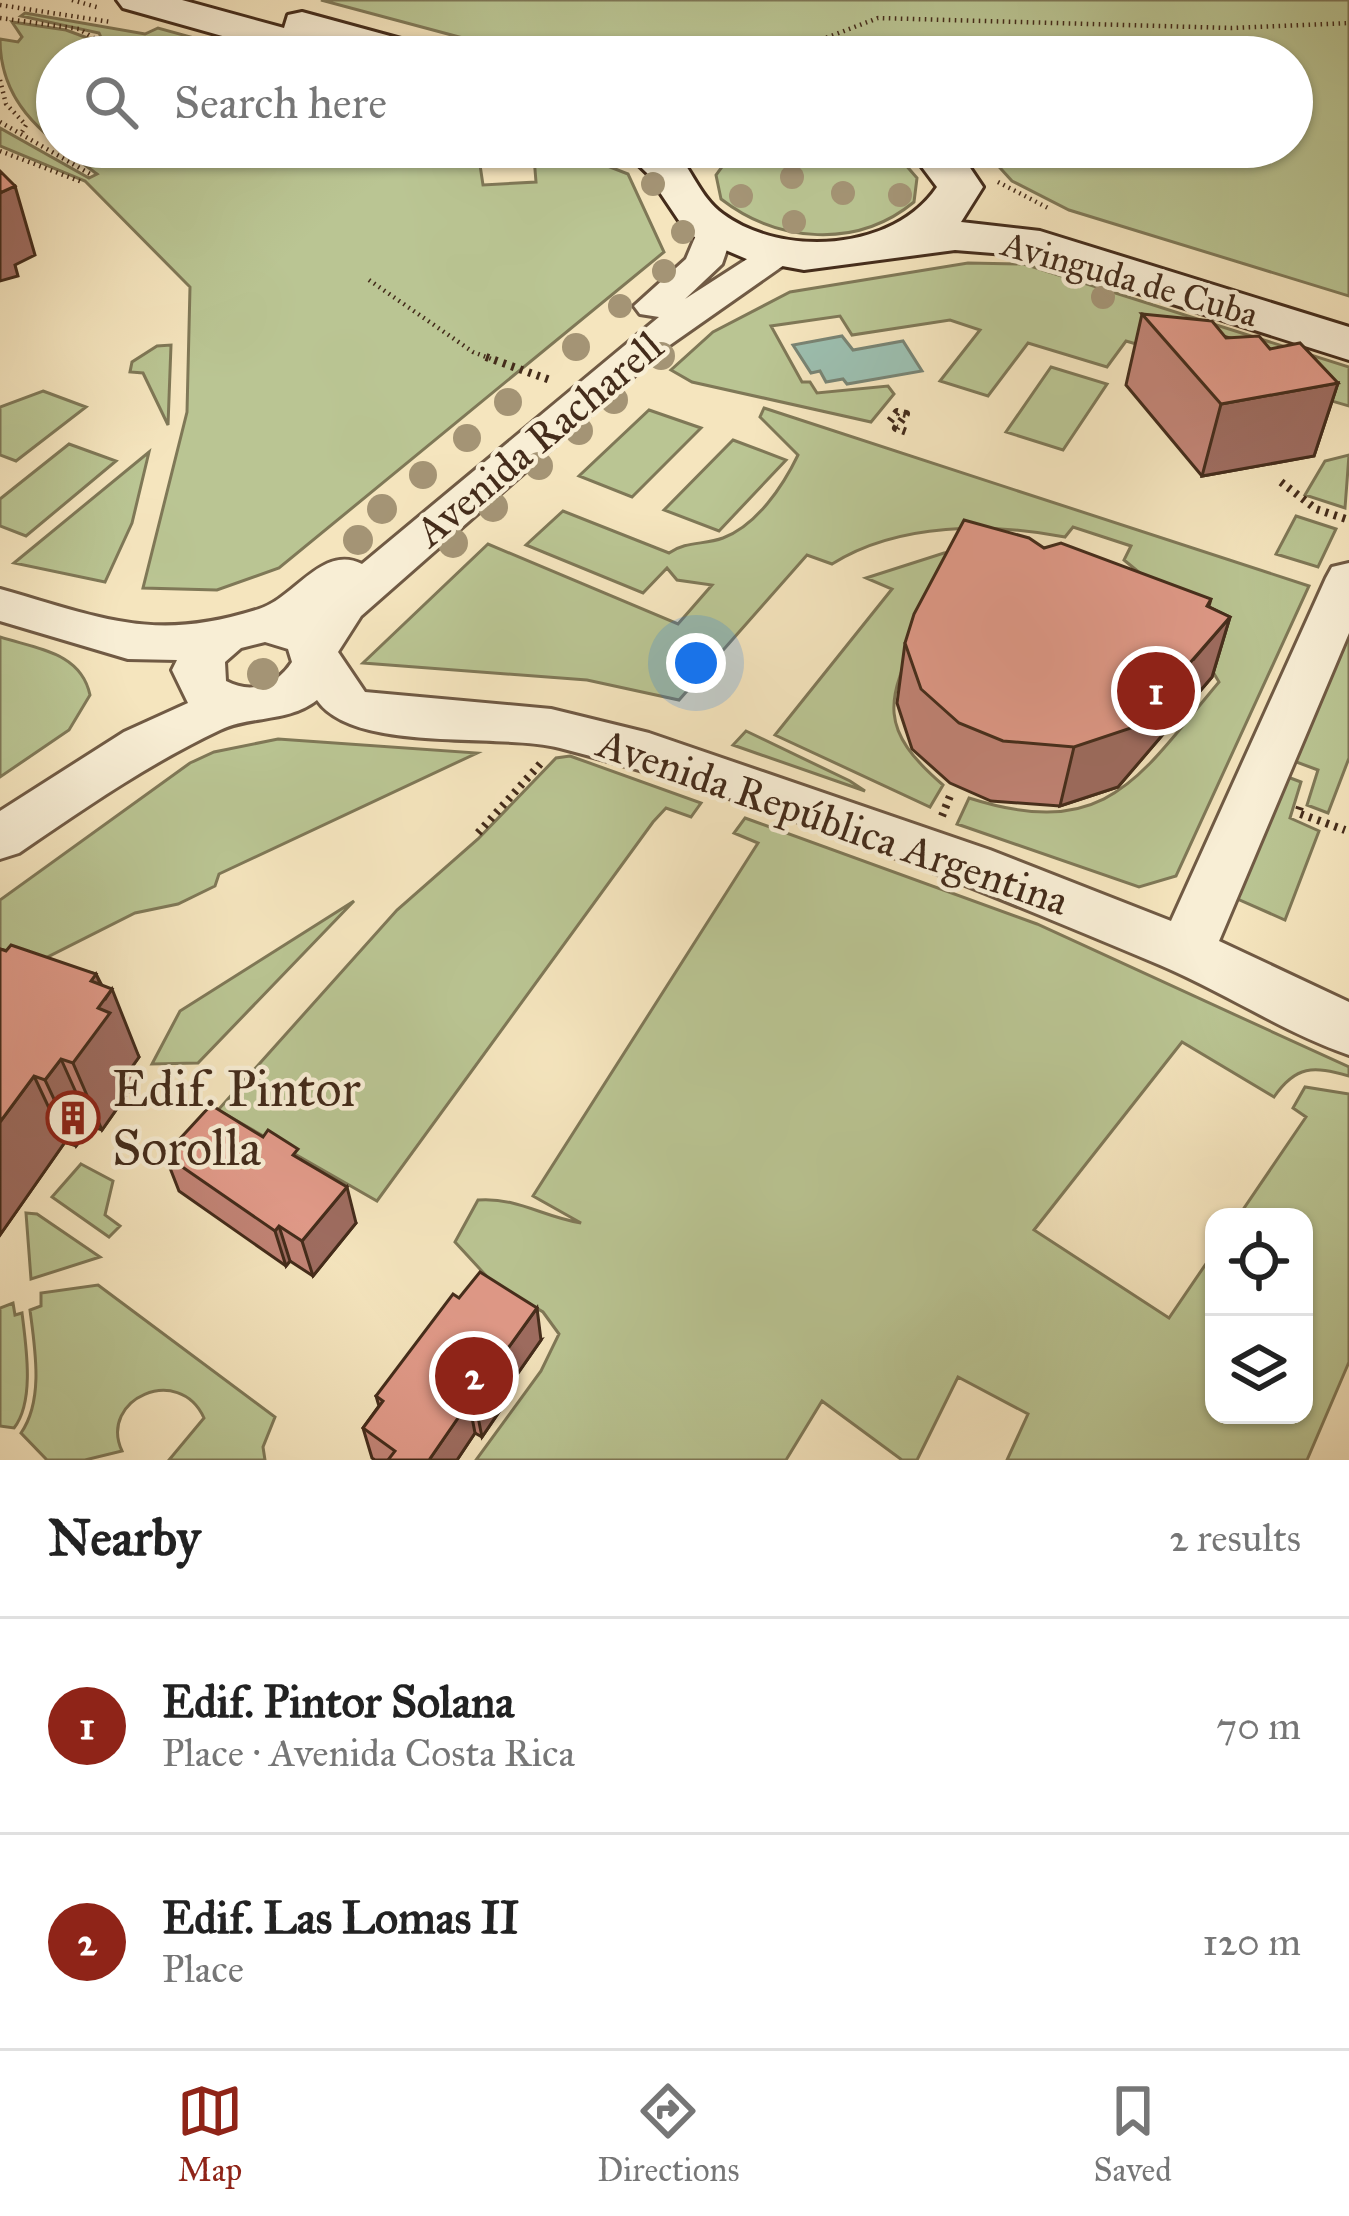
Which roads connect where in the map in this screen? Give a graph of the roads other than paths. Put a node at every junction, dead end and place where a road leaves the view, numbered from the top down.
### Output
1 (218, 0) edge
2 (142, 1) edge
3 (268, 36) edge
4 (345, 36) edge
5 (675, 168) edge
6 (957, 168) edge
7 (960, 168) edge
8 (716, 230) junction
9 (908, 241) junction
10 (785, 251) junction
11 (1349, 319) edge
12 (1349, 344) edge
13 (1349, 578) edge
14 (0, 605) edge
15 (267, 625) junction
16 (316, 656) junction
17 (213, 673) junction
18 (0, 814) edge
19 (0, 838) edge
20 (1186, 952) junction
21 (1349, 1030) edge

1 - 4 main road
2 - 3 main road
5 - 8 main road
6 - 9 main road
7 - 11 main road, Avinguda de Cuba
8 - 10 main road, Avinguda de Cuba
8 - 15 street, Avenida Racharell
9 - 10 main road, Avinguda de Cuba
9 - 12 main road, Avinguda de Cuba
10 - 16 street, Avenida Racharell
13 - 20 street
14 - 17 street
15 - 16 street
15 - 17 street
16 - 17 street
16 - 20 street, Avenida República Argentina
17 - 18 street
17 - 19 street
20 - 21 street, Avenida República Argentina

